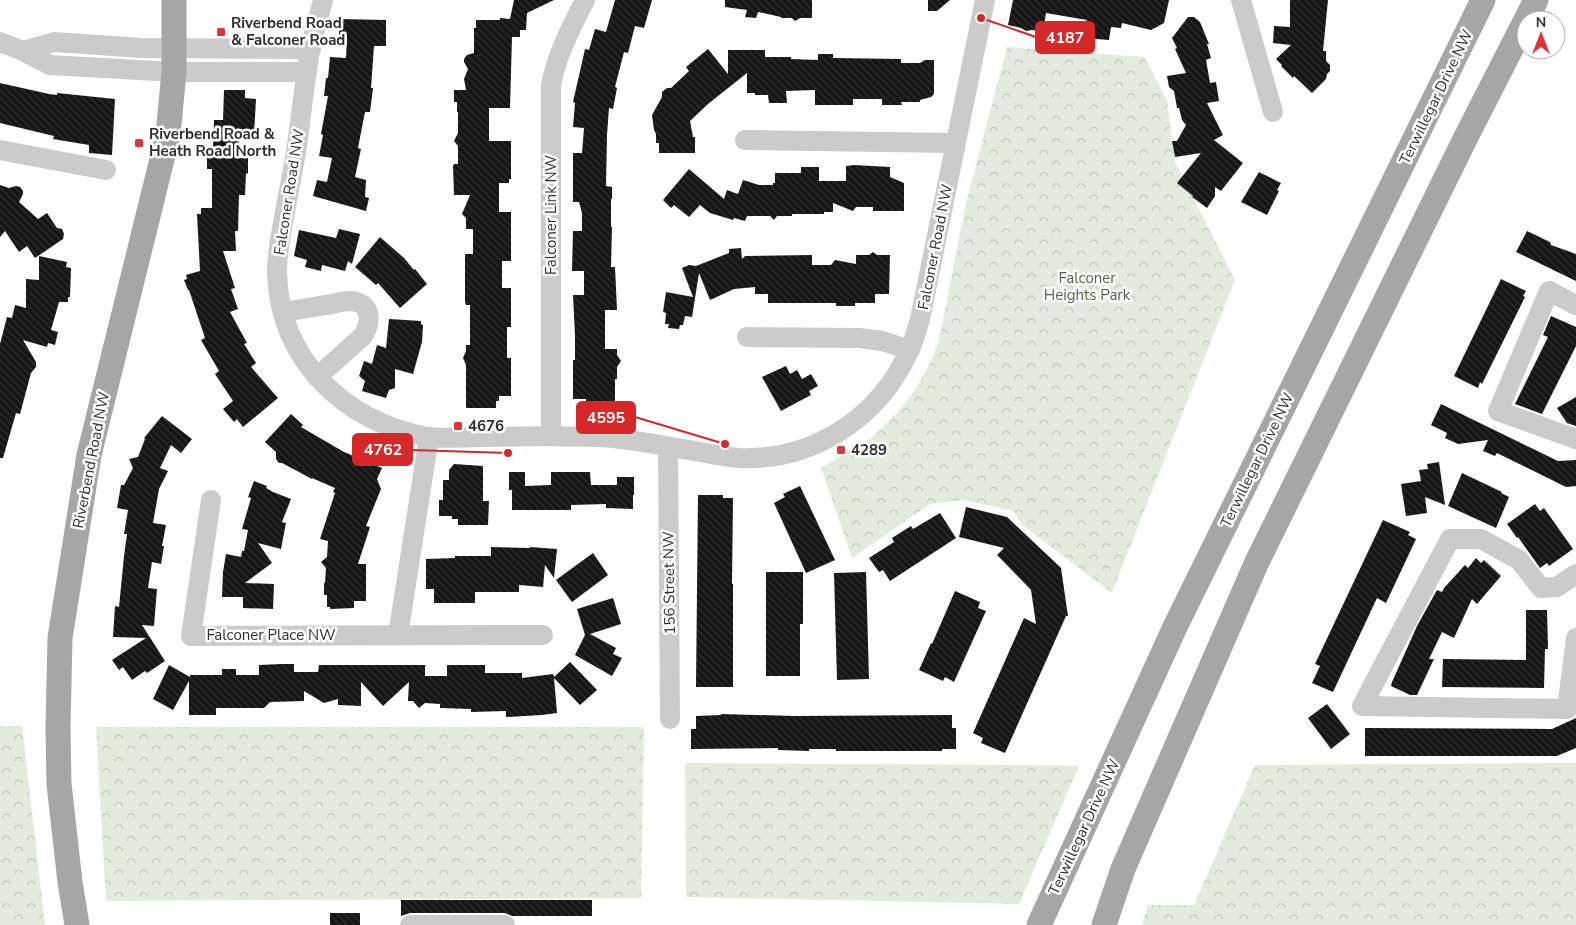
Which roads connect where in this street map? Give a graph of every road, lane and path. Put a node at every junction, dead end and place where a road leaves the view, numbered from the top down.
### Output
1 (174, 0) edge
2 (323, 0) edge
3 (585, 0) edge
4 (985, 0) edge
5 (1242, 0) edge
6 (1483, 0) edge
7 (1536, 0) edge
8 (0, 42) edge
9 (175, 47) junction
10 (311, 49) junction
11 (23, 51) junction
12 (174, 72) junction
13 (307, 72) junction
14 (1273, 112) dead end
15 (745, 140) dead end
16 (955, 144) junction
17 (0, 150) edge
18 (106, 170) dead end
19 (1576, 305) edge
20 (283, 312) junction
21 (747, 337) dead end
22 (910, 350) junction
23 (317, 378) junction
24 (551, 436) junction
25 (429, 437) junction
26 (1576, 439) edge
27 (668, 447) junction
28 (211, 500) dead end
29 (1576, 577) edge
30 (398, 635) junction
31 (543, 635) dead end
32 (1576, 638) edge
33 (670, 719) dead end
34 (76, 925) edge
35 (410, 925) edge
36 (505, 925) edge
37 (1039, 925) edge
38 (1104, 925) edge

1 - 9 main road, Riverbend Road NW
2 - 10 street, Falconer Road NW
3 - 24 street, Falconer Link NW
4 - 16 street, Falconer Road NW
5 - 14 street
6 - 37 main road, Terwillegar Drive NW
7 - 38 main road
8 - 11 street
9 - 10 street
9 - 11 street
9 - 12 main road, Riverbend Road NW
10 - 13 street, Falconer Road NW
11 - 12 street
12 - 13 street
12 - 34 main road, Riverbend Road NW
13 - 20 street, Falconer Road NW
15 - 16 street
16 - 22 street, Falconer Road NW
17 - 18 street
19 - 26 street
20 - 23 street, Falconer Road NW
20 - 23 street
21 - 22 street
22 - 27 street, Falconer Road NW
23 - 25 street, Falconer Road NW
24 - 25 street, Falconer Road NW
24 - 27 street, Falconer Road NW
25 - 30 street
27 - 33 street, 156 Street NW
28 - 30 street, Falconer Place NW
29 - 32 street
30 - 31 street, Falconer Place NW
35 - 36 street

